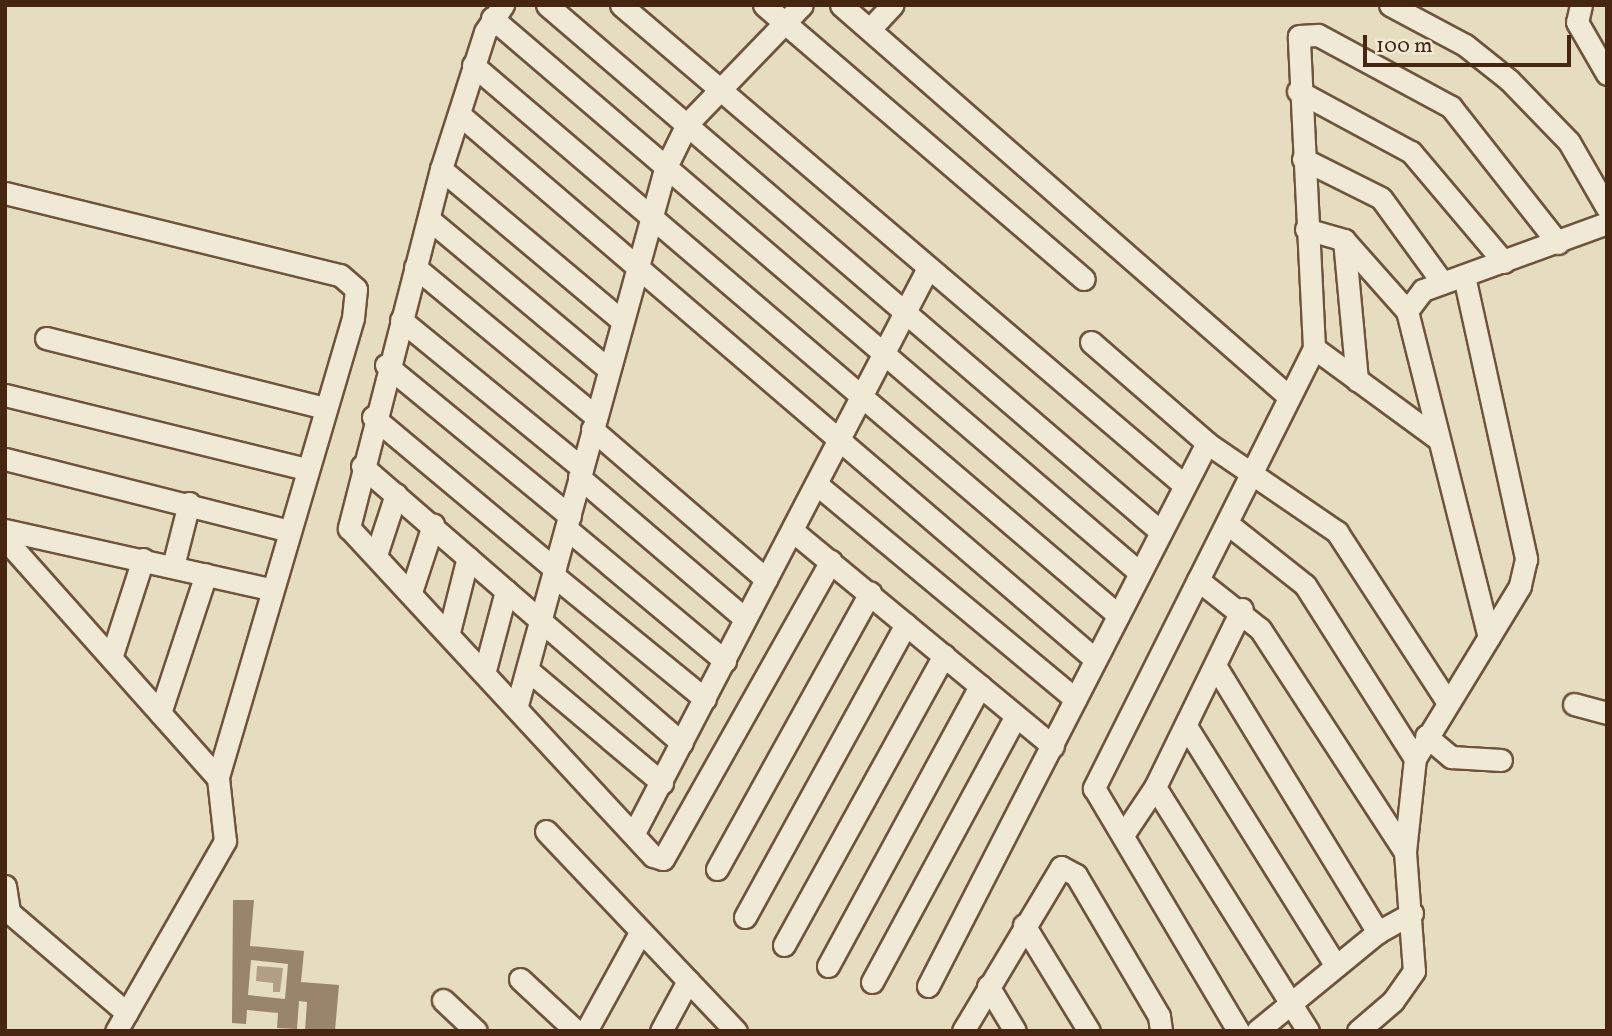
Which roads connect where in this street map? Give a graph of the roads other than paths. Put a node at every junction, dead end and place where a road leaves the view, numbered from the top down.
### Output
1 (547, 5) edge
2 (621, 5) edge
3 (764, 5) edge
4 (802, 5) edge
5 (841, 5) edge
6 (891, 5) edge
7 (1390, 5) edge
8 (1581, 5) edge
9 (498, 11) edge
10 (784, 23) junction
11 (870, 29) junction
12 (473, 65) junction
13 (1607, 74) edge
14 (718, 91) junction
15 (1298, 91) junction
16 (460, 115) junction
17 (687, 124) junction
18 (1303, 159) junction
19 (441, 169) junction
20 (665, 169) junction
21 (5, 193) edge
22 (1607, 208) edge
23 (653, 219) junction
24 (430, 220) junction
25 (1607, 223) edge
26 (1306, 229) junction
27 (1343, 240) junction
28 (1558, 243) junction
29 (1504, 262) junction
30 (415, 267) junction
31 (638, 270) junction
32 (927, 271) junction
33 (1464, 276) junction
34 (1084, 279) dead end
35 (1442, 282) junction
36 (1407, 311) junction
37 (906, 312) junction
38 (401, 320) junction
39 (621, 320) junction
40 (46, 338) dead end
41 (1091, 342) dead end
42 (1314, 348) junction
43 (885, 356) junction
44 (386, 365) junction
45 (608, 369) junction
46 (1357, 380) junction
47 (5, 395) edge
48 (1287, 395) junction
49 (864, 400) junction
50 (324, 408) junction
51 (373, 417) junction
52 (593, 423) junction
53 (1437, 438) junction
54 (843, 440) junction
55 (1207, 443) junction
56 (5, 459) edge
57 (362, 466) junction
58 (306, 468) junction
59 (580, 473) junction
60 (1253, 473) junction
61 (1184, 485) junction
62 (820, 487) junction
63 (396, 494) junction
64 (189, 503) junction
65 (568, 522) junction
66 (1228, 524) junction
67 (433, 525) junction
68 (5, 530) edge
69 (289, 531) junction
70 (794, 532) junction
71 (1161, 532) junction
72 (5, 538) edge
73 (376, 555) junction
74 (468, 557) junction
75 (143, 559) junction
76 (831, 561) junction
77 (173, 566) junction
78 (554, 572) junction
79 (1140, 573) junction
80 (206, 574) junction
81 (766, 579) junction
82 (1198, 580) junction
83 (270, 589) junction
84 (411, 592) junction
85 (506, 592) junction
86 (870, 593) junction
87 (1242, 608) junction
88 (1118, 615) junction
89 (746, 619) junction
90 (541, 622) junction
91 (906, 624) junction
92 (449, 632) junction
93 (1489, 637) junction
94 (944, 655) junction
95 (111, 658) junction
96 (1095, 659) junction
97 (725, 661) junction
98 (1216, 667) junction
99 (485, 670) junction
100 (529, 671) junction
101 (980, 686) junction
102 (705, 699) junction
103 (1075, 699) junction
104 (1446, 700) junction
105 (1574, 704) dead end
106 (517, 705) junction
107 (1607, 712) edge
108 (159, 713) junction
109 (1016, 716) junction
110 (1186, 726) junction
111 (1426, 736) junction
112 (681, 743) junction
113 (1053, 746) junction
114 (1415, 758) junction
115 (1502, 760) dead end
116 (218, 778) junction
117 (662, 783) junction
118 (1155, 786) junction
119 (546, 831) dead end
120 (634, 833) junction
121 (1123, 835) junction
122 (1405, 852) junction
123 (717, 869) dead end
124 (5, 886) edge
125 (1412, 913) junction
126 (745, 917) dead end
127 (1024, 925) junction
128 (641, 931) junction
129 (1378, 932) junction
130 (784, 945) dead end
131 (828, 966) dead end
132 (1336, 967) junction
133 (520, 979) dead end
134 (688, 981) junction
135 (872, 982) dead end
136 (928, 986) dead end
137 (988, 986) junction
138 (443, 1000) dead end
139 (1292, 1002) junction
140 (122, 1022) edge
141 (476, 1031) edge
142 (576, 1031) edge
143 (586, 1031) edge
144 (661, 1031) edge
145 (736, 1031) edge
146 (964, 1031) edge
147 (1015, 1031) edge
148 (1089, 1031) edge
149 (1161, 1031) edge
150 (1238, 1031) edge
151 (1258, 1031) edge
152 (1308, 1031) edge
153 (1358, 1031) edge

1 - 17 street
2 - 14 street
3 - 10 street
4 - 10 street
5 - 11 street
6 - 11 street
7 - 22 street
8 - 13 street
9 - 12 street
9 - 20 street
10 - 14 street
10 - 34 street
11 - 48 street
12 - 16 street
12 - 23 street
14 - 17 street
14 - 32 street
15 - 18 street
15 - 28 street
15 - 29 street
16 - 19 street
16 - 31 street
17 - 20 street
17 - 37 street
18 - 26 street
18 - 35 street
19 - 24 street
19 - 39 street
20 - 23 street
20 - 43 street
21 - 50 street
23 - 31 street
23 - 49 street
24 - 30 street
24 - 45 street
25 - 28 street
26 - 27 street
26 - 42 street
27 - 36 street
27 - 46 street
28 - 29 street
29 - 33 street
30 - 38 street
30 - 52 street
31 - 39 street
31 - 54 street
32 - 37 street
32 - 61 street
33 - 35 street
33 - 93 street
35 - 36 street
36 - 53 street
37 - 43 street
37 - 71 street
38 - 44 street
38 - 59 street
39 - 45 street
40 - 50 street
41 - 55 street
42 - 46 street
42 - 48 street
43 - 49 street
43 - 79 street
44 - 51 street
44 - 65 street
45 - 52 street
46 - 53 street
47 - 58 street
48 - 60 street
49 - 54 street
49 - 88 street
50 - 58 street
51 - 57 street
51 - 78 street
52 - 59 street
52 - 81 street
53 - 93 street
54 - 62 street
54 - 96 street
55 - 60 street
55 - 61 street
56 - 64 street
57 - 63 street
57 - 73 street
58 - 69 street
59 - 65 street
59 - 89 street
60 - 66 street
60 - 104 street
61 - 71 street
62 - 70 street
62 - 103 street
63 - 67 street
63 - 73 street
64 - 69 street
64 - 77 street
65 - 78 street
65 - 97 street
66 - 82 street
66 - 114 street
67 - 74 street
67 - 84 street
68 - 75 street
69 - 83 street
70 - 76 street
70 - 81 street
71 - 79 street
72 - 95 street
73 - 84 street
74 - 85 street
74 - 92 street
75 - 77 street
75 - 95 street
76 - 86 street
76 - 120 street
77 - 80 street
78 - 90 street
78 - 102 street
79 - 88 street
80 - 83 street
80 - 108 street
81 - 89 street
82 - 87 street
82 - 121 street
83 - 116 street
84 - 92 street
85 - 90 street
85 - 99 street
86 - 91 street
86 - 123 street
87 - 98 street
87 - 122 street
88 - 96 street
89 - 97 street
90 - 100 street
90 - 112 street
91 - 94 street
91 - 126 street
92 - 99 street
93 - 104 street
94 - 101 street
94 - 130 street
95 - 108 street
96 - 103 street
97 - 102 street
98 - 110 street
98 - 129 street
99 - 106 street
100 - 106 street
100 - 117 street
101 - 109 street
101 - 131 street
102 - 112 street
103 - 113 street
104 - 111 street
105 - 107 street
106 - 120 street
108 - 116 street
109 - 113 street
109 - 135 street
110 - 118 street
110 - 132 street
111 - 114 street
111 - 115 street
112 - 117 street
113 - 136 street
114 - 122 street
116 - 140 street
117 - 120 street
118 - 121 street
118 - 139 street
119 - 128 street
121 - 150 street
122 - 125 street
124 - 140 street
125 - 129 street
125 - 153 street
127 - 137 street
127 - 148 street
127 - 149 street
128 - 134 street
128 - 143 street
129 - 132 street
132 - 139 street
133 - 142 street
134 - 144 street
134 - 145 street
137 - 146 street
137 - 147 street
138 - 141 street
139 - 151 street
139 - 152 street

